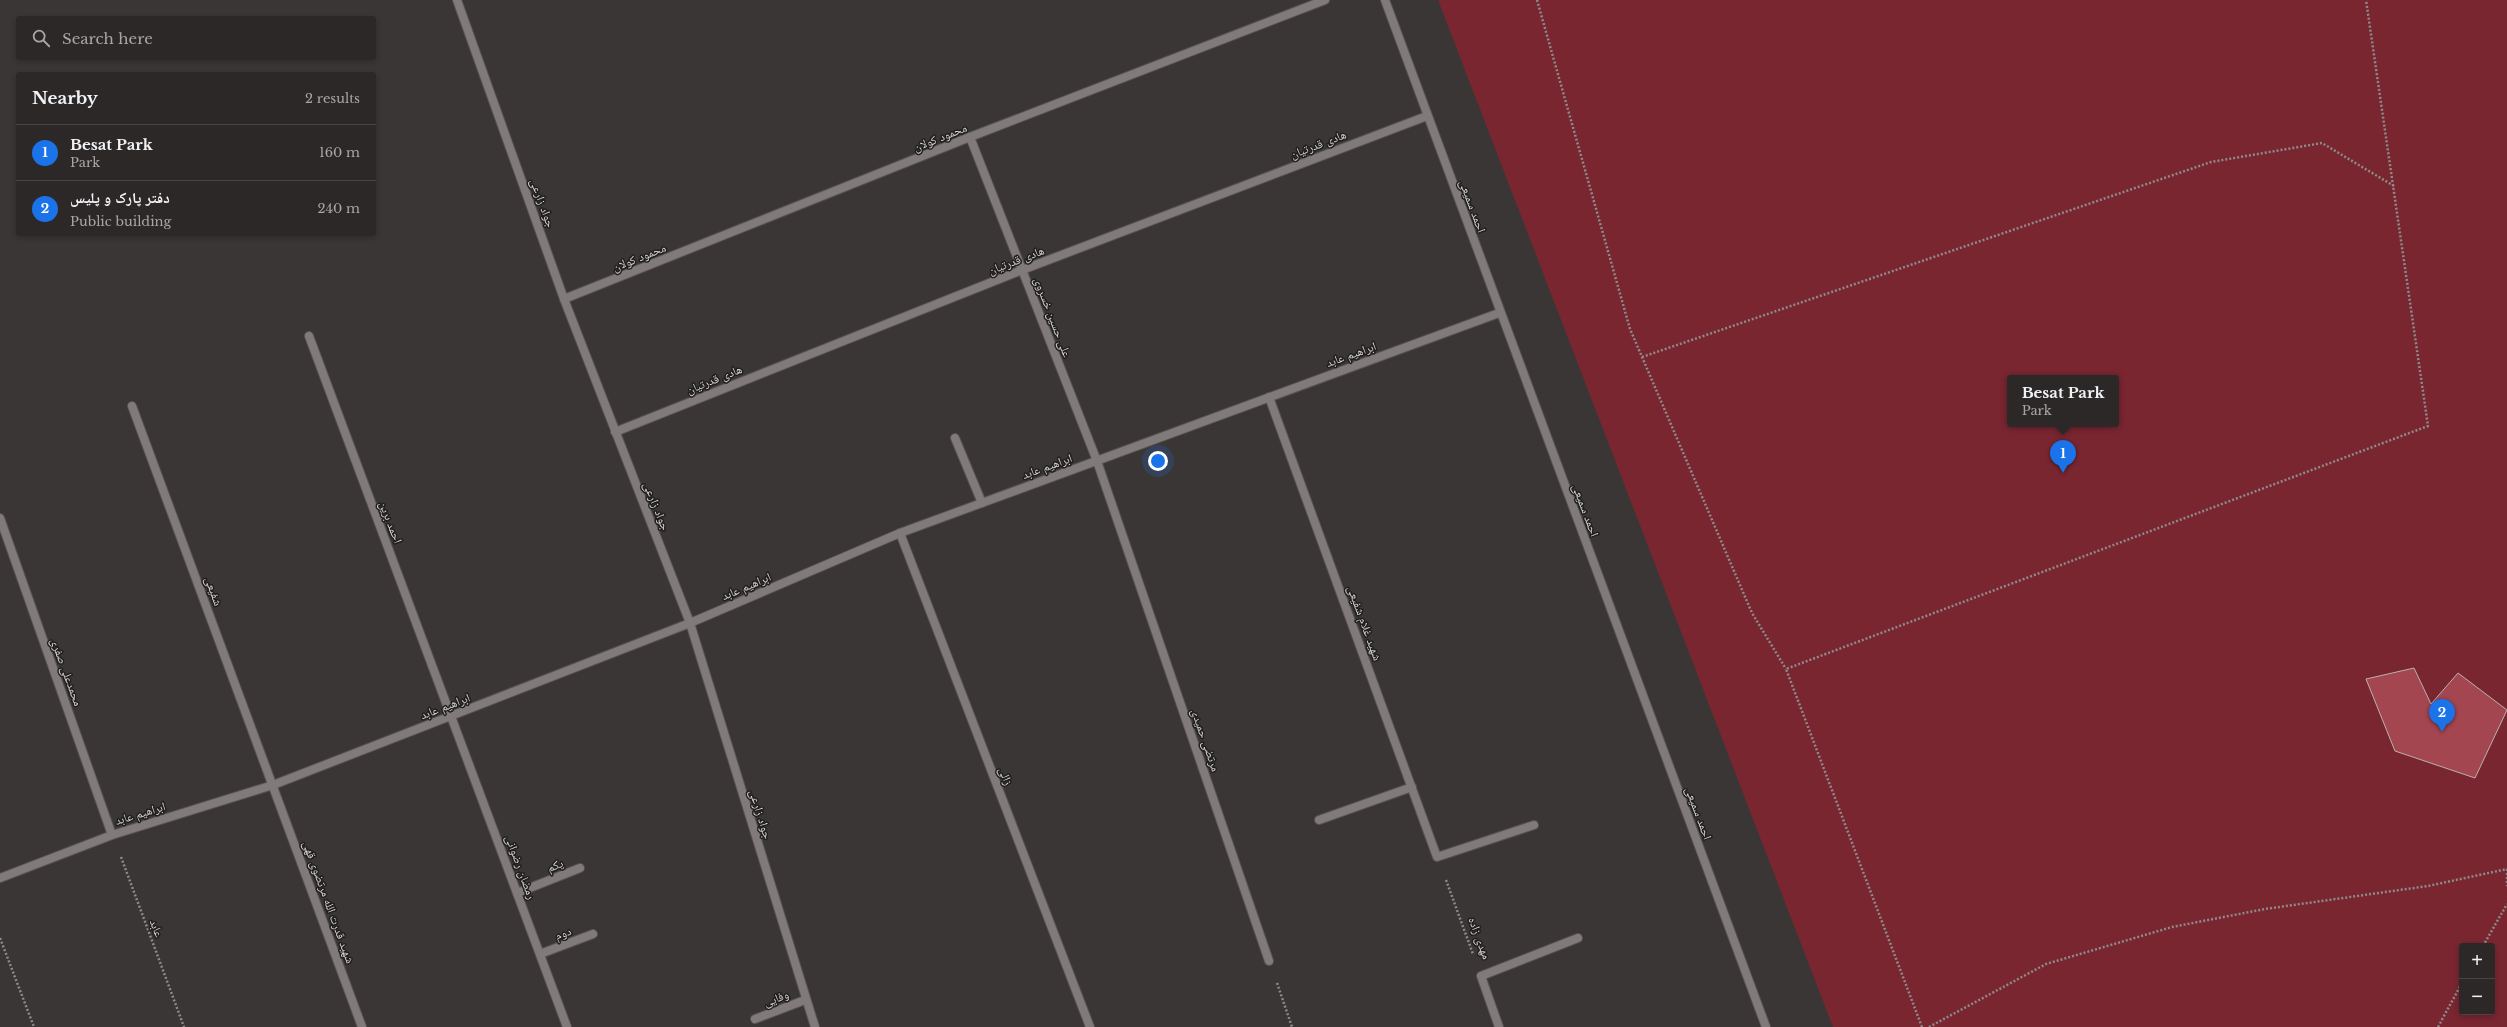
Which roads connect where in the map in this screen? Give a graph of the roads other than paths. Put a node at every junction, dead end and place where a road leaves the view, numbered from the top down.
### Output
1 (457, 0) edge
2 (1325, 0) edge
3 (1385, 0) edge
4 (1427, 116) junction
5 (970, 137) junction
6 (1022, 270) junction
7 (564, 299) junction
8 (1499, 313) junction
9 (308, 336) dead end
10 (1269, 397) junction
11 (132, 406) dead end
12 (615, 432) junction
13 (955, 438) dead end
14 (1097, 461) junction
15 (982, 503) junction
16 (0, 518) edge
17 (900, 533) junction
18 (690, 623) junction
19 (451, 716) junction
20 (273, 785) junction
21 (1412, 787) junction
22 (1319, 820) dead end
23 (1534, 825) dead end
24 (112, 834) junction
25 (580, 868) dead end
26 (0, 878) edge
27 (517, 893) junction
28 (593, 934) dead end
29 (1578, 938) dead end
30 (540, 954) junction
31 (1270, 961) road end
32 (805, 1000) junction
33 (756, 1019) dead end
34 (362, 1027) edge
35 (567, 1027) edge
36 (815, 1027) edge
37 (1090, 1027) edge
38 (1499, 1027) edge
39 (1766, 1027) edge

1 - 7 street, جواد زارعی
2 - 5 street, محمود کولان
3 - 4 street, احمد سمیعی
4 - 6 street, هادی قدرتیان
4 - 8 street, احمد سمیعی
5 - 6 street, علی حسین خسروی
5 - 7 street, محمود کولان
6 - 12 street, هادی قدرتیان
6 - 14 street, علی حسین خسروی
7 - 12 street, جواد زارعی
8 - 10 street, ابراهیم عابد
8 - 39 street, احمد سمیعی
9 - 19 street, احمد برین
10 - 14 street, ابراهیم عابد
10 - 21 street, شهید غلام شفیعی
11 - 20 street, شفیعی
12 - 18 street, جواد زارعی
13 - 15 street
14 - 15 street, ابراهیم عابد
14 - 31 street, مرتضی حمیدی
15 - 17 street, ابراهیم عابد
16 - 24 street, محمدعلی صفری
17 - 18 street, ابراهیم عابد
17 - 37 street, زالی
18 - 19 street, ابراهیم عابد
18 - 32 street, جواد زارعی
19 - 20 street, ابراهیم عابد
19 - 27 street, رمضان رضوانی
20 - 24 street, ابراهیم عابد
20 - 34 street, شهید قدرت الله مرتضوی قهی
21 - 22 street
21 - 23 street, شهید غلام شفیعی
24 - 26 street, ابراهیم عابد
25 - 27 street, یکم
27 - 30 street, رمضان رضوانی
28 - 30 street, دوم
29 - 38 street, مهدی زاده
30 - 35 street, رمضان رضوانی
32 - 33 street, وفایی
32 - 36 street, جواد زارعی

